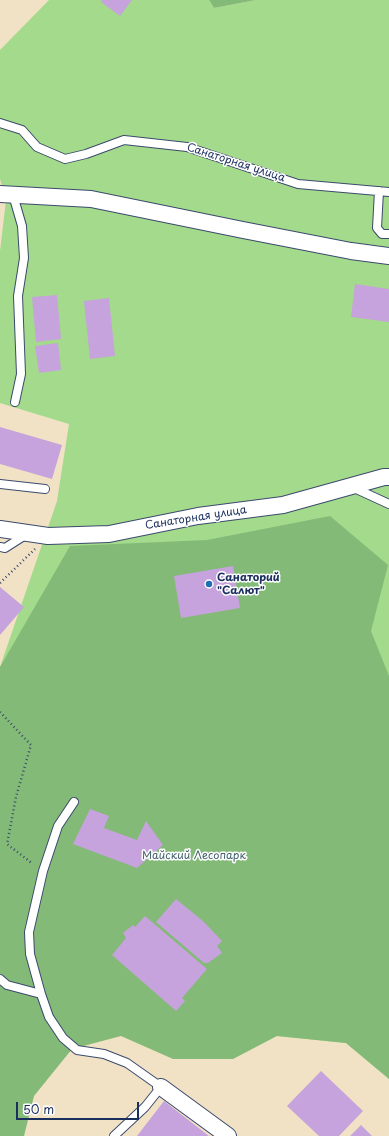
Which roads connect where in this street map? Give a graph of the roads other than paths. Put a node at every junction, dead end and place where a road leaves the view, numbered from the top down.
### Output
1 (0, 123) edge
2 (379, 191) junction
3 (389, 192) edge
4 (7, 194) edge
5 (389, 234) edge
6 (389, 256) edge
7 (15, 402) dead end
8 (389, 477) edge
9 (0, 484) edge
10 (351, 486) junction
11 (45, 489) dead end
12 (389, 504) edge
13 (0, 529) edge
14 (28, 534) junction
15 (0, 547) edge
16 (74, 802) dead end
17 (0, 980) edge
18 (41, 994) junction
19 (161, 1087) junction
20 (114, 1136) edge
21 (228, 1136) edge

1 - 2 lane, Санаторная улица
2 - 3 lane, Санаторная улица
2 - 5 lane
4 - 6 street
4 - 7 lane
8 - 10 street, Санаторная улица
9 - 11 lane
10 - 12 lane
10 - 14 street, Санаторная улица
13 - 14 street, Санаторная улица
14 - 15 lane
16 - 18 lane
17 - 18 lane
18 - 19 lane
19 - 20 lane
19 - 21 street

